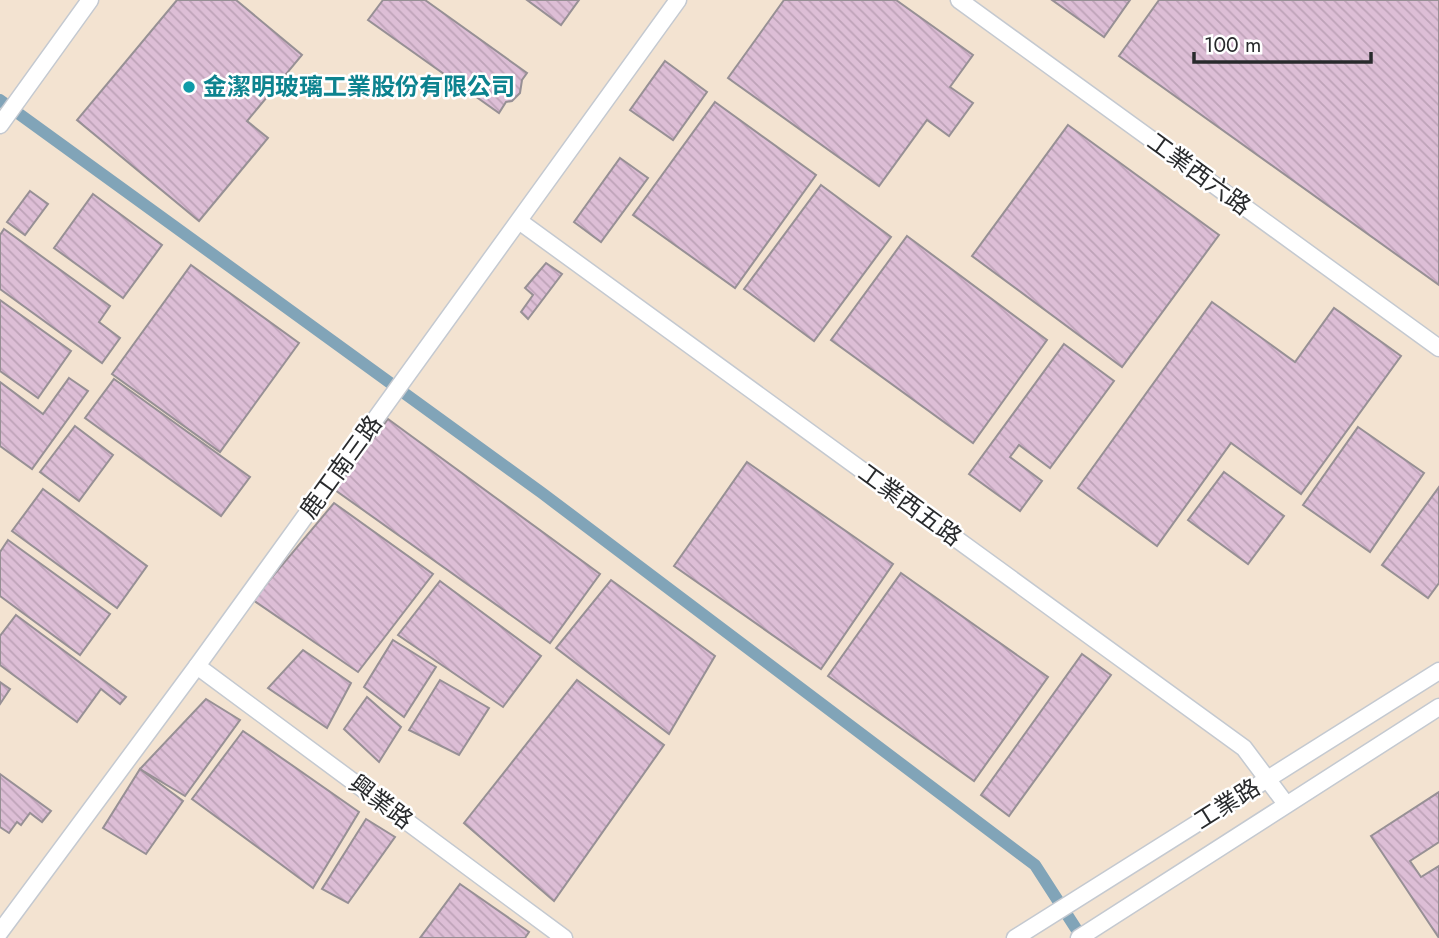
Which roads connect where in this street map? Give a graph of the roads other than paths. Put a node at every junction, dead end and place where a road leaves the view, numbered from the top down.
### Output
1 (90, 0) edge
2 (678, 0) edge
3 (959, 0) edge
4 (0, 125) edge
5 (519, 221) junction
6 (1439, 348) edge
7 (197, 666) junction
8 (1439, 671) edge
9 (1439, 707) edge
10 (1267, 779) junction
11 (1286, 804) junction
12 (0, 932) edge
13 (564, 938) edge
14 (1015, 938) edge
15 (1079, 938) edge

1 - 4 street
2 - 5 street, 鹿工南三路
3 - 6 street, 工業西六路
5 - 7 street, 鹿工南三路
5 - 10 street, 工業西五路
7 - 12 street, 鹿工南三路
7 - 13 street, 興業路
8 - 10 street, 工業路
9 - 11 street, 工業路
10 - 11 street, 工業西五路
10 - 14 street, 工業路
11 - 15 street, 工業路

